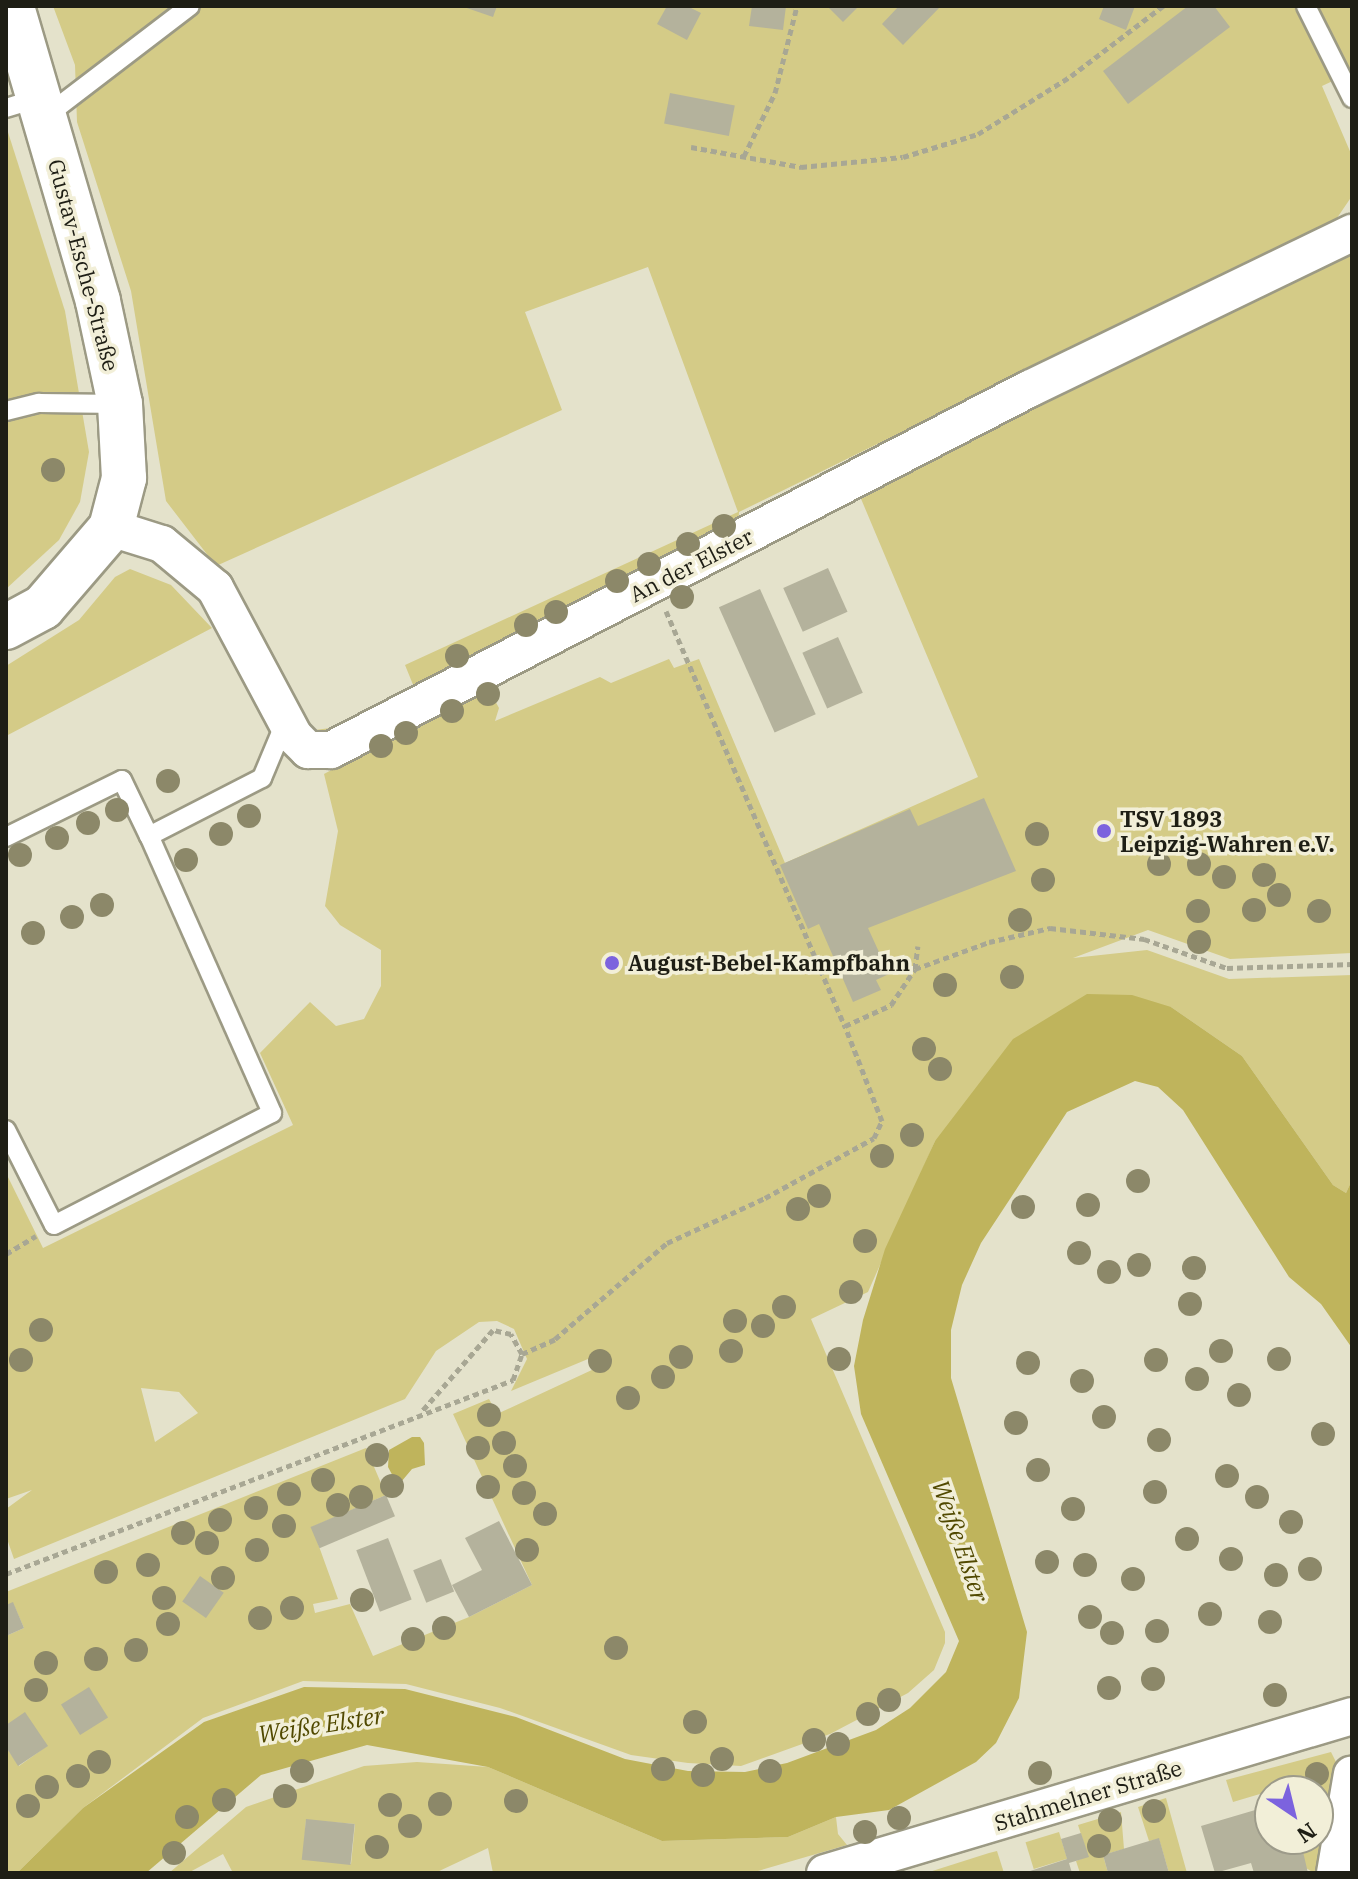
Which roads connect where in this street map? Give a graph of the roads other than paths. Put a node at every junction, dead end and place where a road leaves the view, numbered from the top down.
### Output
1 (12, 6) edge
2 (190, 6) edge
3 (1306, 6) edge
4 (1352, 98) edge
5 (28, 109) edge
6 (1352, 233) edge
7 (120, 404) junction
8 (6, 411) edge
9 (111, 528) junction
10 (6, 627) edge
11 (285, 723) junction
12 (149, 836) junction
13 (6, 837) edge
14 (6, 1130) edge
15 (1347, 1717) edge
16 (1352, 1767) edge
17 (1352, 1774) edge
18 (825, 1873) edge
19 (1335, 1873) edge

1 - 5 main road, Gustav-Esche-Straße
2 - 5 lane
3 - 4 lane
5 - 7 main road, Gustav-Esche-Straße
6 - 11 street, An der Elster
7 - 8 lane
7 - 9 main road, Gustav-Esche-Straße
9 - 10 main road
9 - 11 street, An der Elster
11 - 12 lane
12 - 13 lane
12 - 14 lane
15 - 16 street
15 - 18 street, Stahmelner Straße
17 - 19 street

